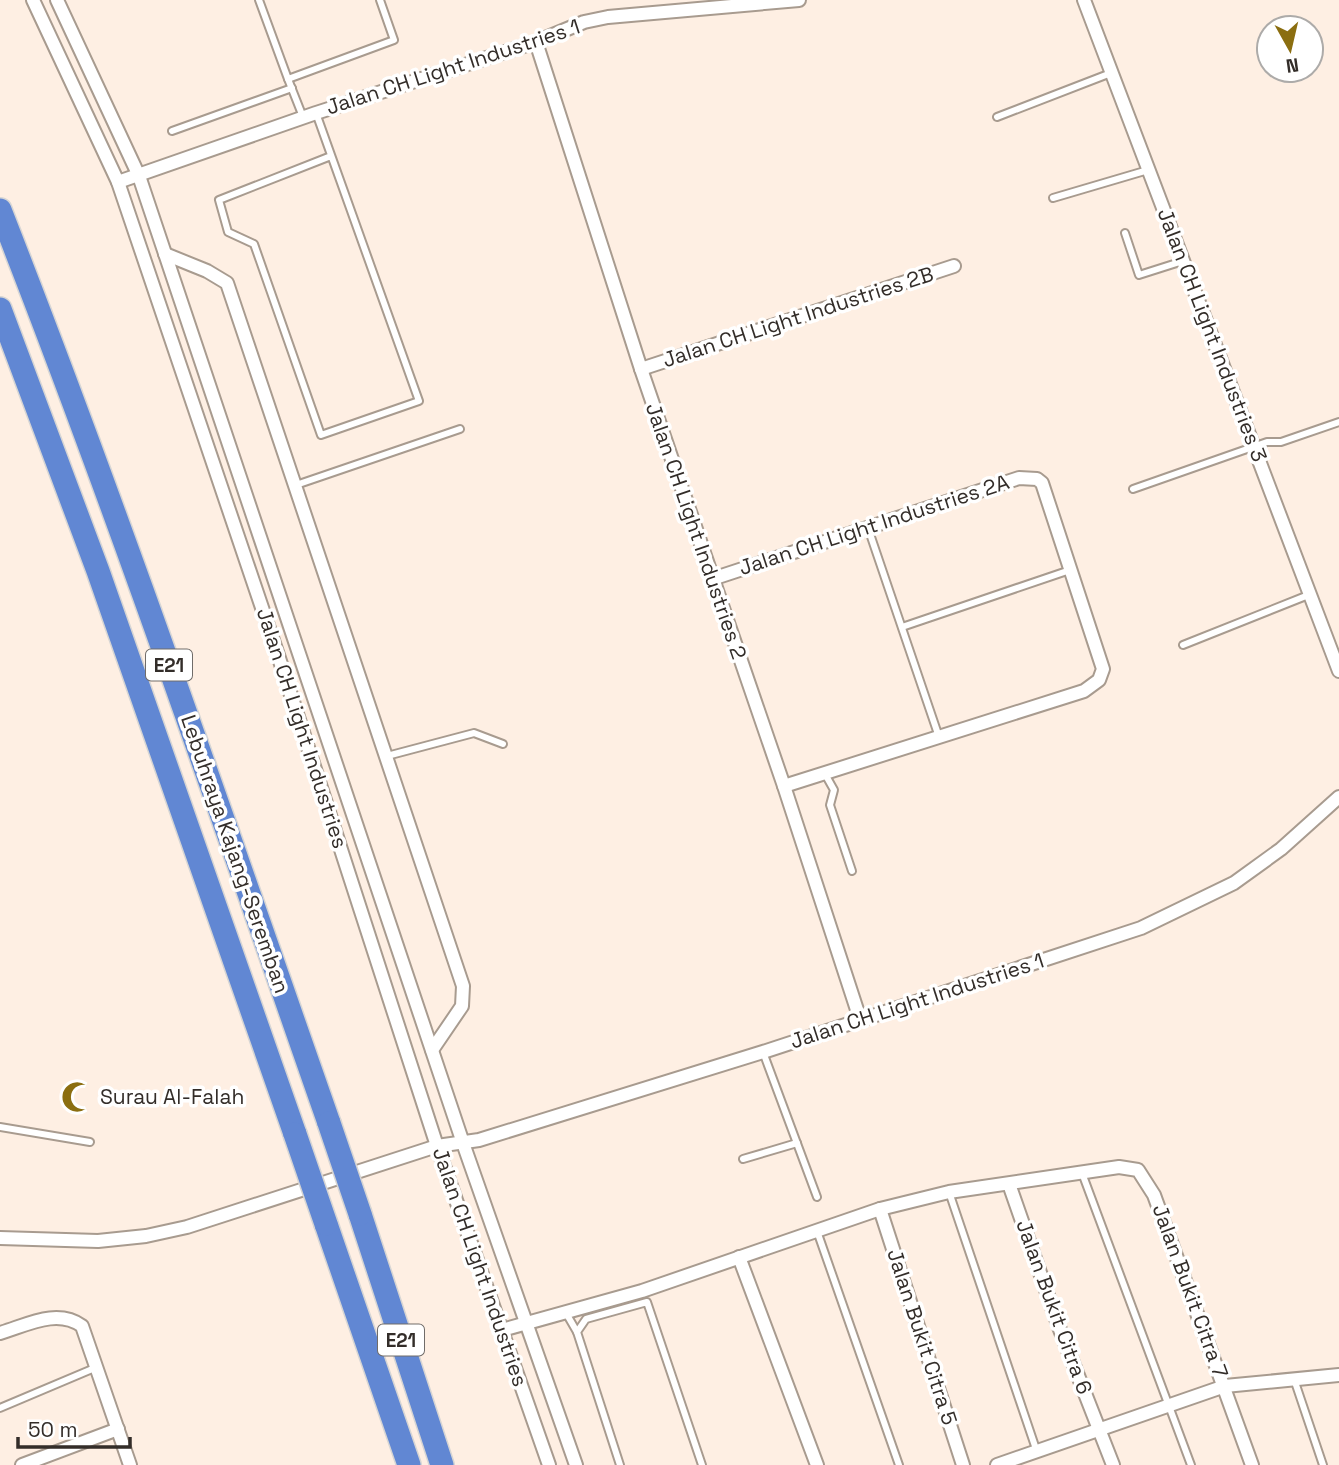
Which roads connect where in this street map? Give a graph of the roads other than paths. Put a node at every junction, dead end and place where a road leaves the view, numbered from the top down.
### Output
1 (33, 0) edge
2 (57, 0) edge
3 (259, 0) edge
4 (380, 0) edge
5 (799, 0) edge
6 (1084, 0) edge
7 (536, 42) junction
8 (1111, 73) junction
9 (288, 79) junction
10 (292, 88) junction
11 (310, 115) junction
12 (998, 117) dead end
13 (172, 131) dead end
14 (331, 156) junction
15 (1149, 170) junction
16 (139, 176) junction
17 (118, 182) junction
18 (1053, 198) dead end
19 (0, 209) edge
20 (1125, 233) dead end
21 (165, 254) junction
22 (1183, 261) junction
23 (954, 266) dead end
24 (0, 309) edge
25 (641, 369) junction
26 (1339, 422) edge
27 (460, 429) dead end
28 (1255, 447) junction
29 (296, 485) junction
30 (1133, 489) dead end
31 (868, 528) junction
32 (1070, 570) junction
33 (712, 579) junction
34 (1311, 594) junction
35 (902, 627) junction
36 (1183, 645) dead end
37 (1339, 671) edge
38 (939, 737) junction
39 (503, 744) dead end
40 (387, 756) junction
41 (825, 774) junction
42 (784, 786) junction
43 (1339, 797) edge
44 (852, 871) dead end
45 (860, 1019) junction
46 (432, 1049) junction
47 (763, 1052) junction
48 (0, 1127) edge
49 (90, 1142) dead end
50 (463, 1143) junction
51 (797, 1143) junction
52 (437, 1146) junction
53 (743, 1159) dead end
54 (1082, 1173) junction
55 (1009, 1184) junction
56 (949, 1192) junction
57 (817, 1197) dead end
58 (880, 1209) junction
59 (816, 1229) junction
60 (0, 1238) edge
61 (739, 1256) junction
62 (644, 1297) junction
63 (565, 1312) junction
64 (526, 1324) junction
65 (502, 1331) junction
66 (577, 1332) junction
67 (0, 1333) edge
68 (97, 1367) junction
69 (1339, 1375) edge
70 (1294, 1379) junction
71 (1225, 1386) junction
72 (1171, 1406) junction
73 (0, 1408) edge
74 (118, 1429) junction
75 (1100, 1430) junction
76 (1037, 1453) junction
77 (22, 1465) edge
78 (130, 1465) edge
79 (409, 1465) edge
80 (442, 1465) edge
81 (549, 1465) edge
82 (576, 1465) edge
83 (620, 1465) edge
84 (702, 1465) edge
85 (817, 1465) edge
86 (899, 1465) edge
87 (963, 1465) edge
88 (997, 1465) edge
89 (1113, 1465) edge
90 (1191, 1465) edge
91 (1252, 1465) edge
92 (1323, 1465) edge

1 - 17 street, Jalan CH Light Industries
2 - 16 street, Jalan CH Light Industries
3 - 9 lane
4 - 9 lane
5 - 7 street, Jalan CH Light Industries 1
6 - 8 street, Jalan CH Light Industries 3
7 - 11 street, Jalan CH Light Industries 1
7 - 25 street, Jalan CH Light Industries 2
8 - 12 lane
8 - 15 street, Jalan CH Light Industries 3
9 - 10 lane
10 - 11 lane
10 - 13 lane
11 - 14 lane
11 - 16 street, Jalan CH Light Industries 1
14 - 14 lane
15 - 18 lane
15 - 22 street, Jalan CH Light Industries 3
16 - 17 street, Jalan CH Light Industries 1
16 - 21 street, Jalan CH Light Industries
17 - 52 street, Jalan CH Light Industries
19 - 80 highway, Lebuhraya Kajang-Seremban / E21, bridge
20 - 22 lane
21 - 29 street
21 - 46 street, Jalan CH Light Industries
22 - 28 street, Jalan CH Light Industries 3
23 - 25 street, Jalan CH Light Industries 2B
24 - 79 highway, Lebuhraya Kajang-Seremban / E21, bridge
25 - 33 street, Jalan CH Light Industries 2
26 - 28 lane
27 - 29 lane
28 - 30 lane
28 - 34 street, Jalan CH Light Industries 3
29 - 40 street
31 - 32 street, Jalan CH Light Industries 2A
31 - 33 street, Jalan CH Light Industries 2A
31 - 35 lane
32 - 35 lane
32 - 38 street, Jalan CH Light Industries 2A
33 - 42 street, Jalan CH Light Industries 2
34 - 36 lane
34 - 37 street, Jalan CH Light Industries 3
35 - 38 lane
38 - 41 street, Jalan CH Light Industries 2A
39 - 40 lane
40 - 46 street
41 - 42 street, Jalan CH Light Industries 2A
41 - 44 lane
42 - 45 street, Jalan CH Light Industries 2
43 - 45 street, Jalan CH Light Industries 1
45 - 47 street, Jalan CH Light Industries 1
46 - 50 street, Jalan CH Light Industries
47 - 50 street, Jalan CH Light Industries 1
47 - 51 lane
48 - 49 lane
50 - 52 street, Jalan CH Light Industries 1
50 - 64 street, Jalan CH Light Industries
51 - 53 lane
51 - 57 lane
52 - 60 street, Jalan CH Light Industries 1
52 - 65 street, Jalan CH Light Industries
54 - 55 street
54 - 71 street, Jalan Bukit Citra 7
54 - 72 lane
55 - 56 street
55 - 75 street, Jalan Bukit Citra 6
56 - 58 street
56 - 76 lane
58 - 59 street
58 - 87 street, Jalan Bukit Citra 5
59 - 61 street
59 - 86 lane
61 - 62 street
61 - 85 street
62 - 63 street
62 - 66 lane
62 - 84 lane
63 - 64 street
63 - 66 lane
64 - 65 street
64 - 82 street, Jalan CH Light Industries
65 - 81 street, Jalan CH Light Industries
66 - 83 lane
67 - 68 street
68 - 73 lane
68 - 74 street
69 - 70 street
70 - 71 street
70 - 92 lane
71 - 72 street
71 - 91 street, Jalan Bukit Citra 7
72 - 75 street
72 - 90 lane
74 - 77 street
74 - 78 street
75 - 76 street
75 - 89 street, Jalan Bukit Citra 6
76 - 88 street

